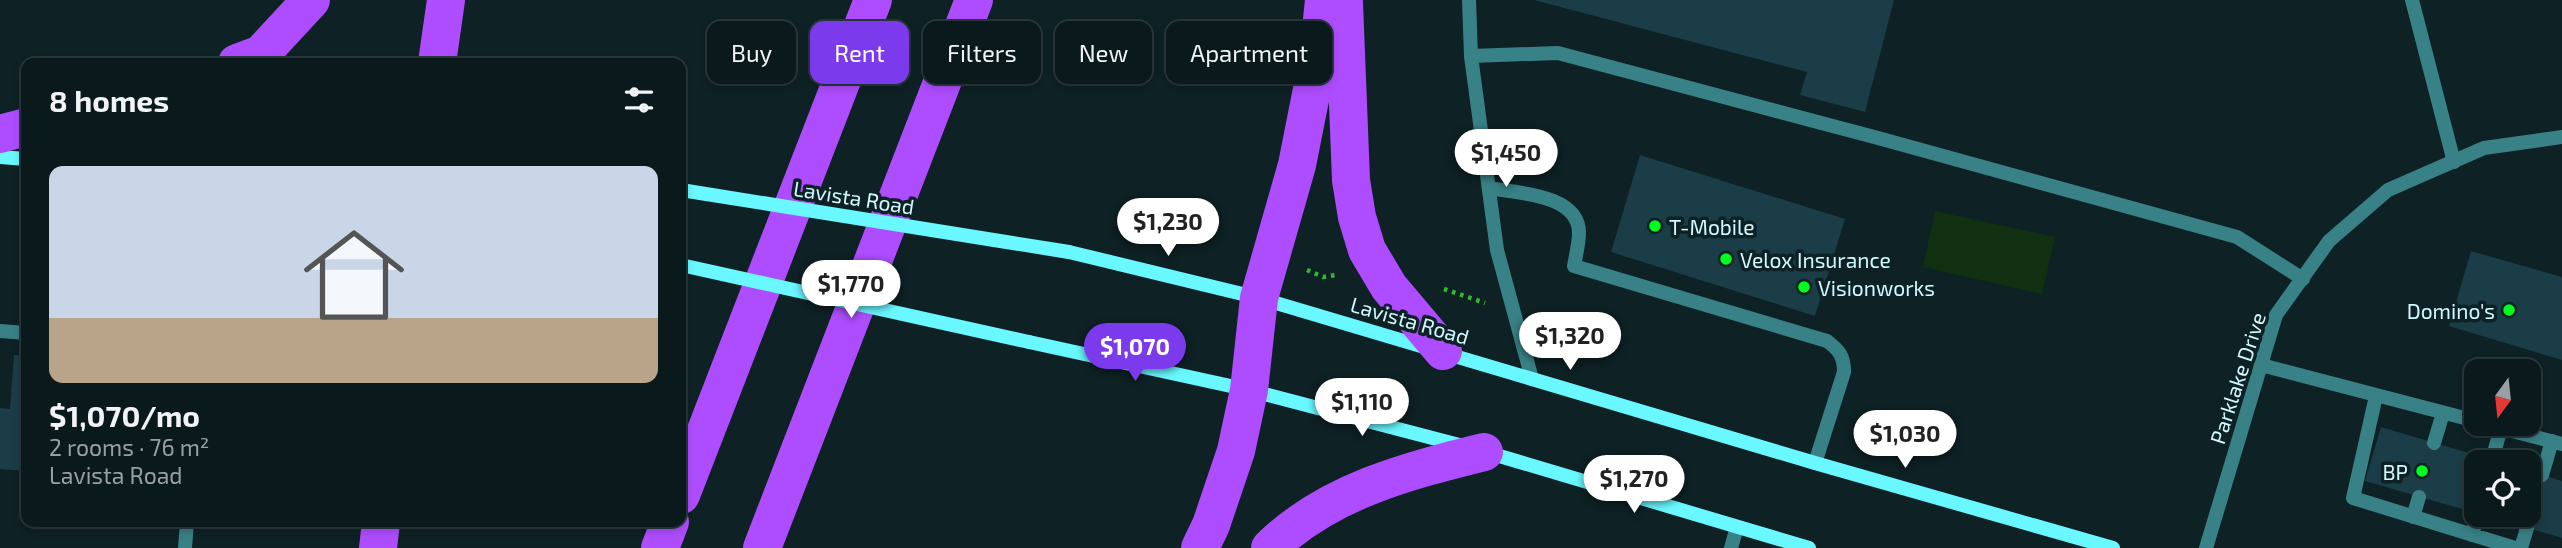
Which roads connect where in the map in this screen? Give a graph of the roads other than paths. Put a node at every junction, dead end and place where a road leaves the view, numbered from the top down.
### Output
1 (312, 0) edge
2 (446, 0) edge
3 (873, 0) edge
4 (974, 0) edge
5 (1324, 0) edge
6 (1344, 0) edge
7 (1469, 0) edge
8 (2412, 0) edge
9 (1471, 56) junction
10 (250, 58) edge
11 (438, 58) edge
12 (21, 128) edge
13 (0, 134) edge
14 (2562, 137) edge
15 (0, 157) edge
16 (21, 159) edge
17 (2454, 162) junction
18 (1489, 188) junction
19 (686, 191) edge
20 (686, 266) edge
21 (2303, 279) junction
22 (1259, 298) junction
23 (0, 331) edge
24 (21, 333) edge
25 (1443, 351) junction
26 (2261, 365) junction
27 (1532, 379) junction
28 (1249, 390) junction
29 (2376, 396) junction
30 (2443, 413) junction
31 (2464, 418) edge
32 (2531, 436) edge
33 (2434, 443) dead end
34 (2557, 443) edge
35 (1484, 452) junction
36 (1815, 463) junction
37 (2542, 475) dead end
38 (686, 482) edge
39 (2419, 497) dead end
40 (2413, 517) junction
41 (187, 527) edge
42 (381, 527) edge
43 (668, 527) edge
44 (1737, 527) junction
45 (2474, 527) edge
46 (2527, 528) dead end
47 (2472, 535) junction
48 (185, 548) edge
49 (378, 548) edge
50 (660, 548) edge
51 (762, 548) edge
52 (1200, 548) edge
53 (1270, 548) edge
54 (1731, 548) edge
55 (1809, 548) edge
56 (2113, 548) edge
57 (2206, 548) edge
58 (2515, 548) edge
59 (2521, 548) edge

1 - 10 highway
2 - 11 highway
3 - 38 highway
4 - 51 highway
5 - 22 highway
6 - 25 highway
7 - 9 street
8 - 17 street
9 - 18 street
9 - 21 street
12 - 13 highway
14 - 17 street, Parklake Drive
15 - 16 main road
17 - 21 street, Parklake Drive
18 - 27 street
18 - 36 street
19 - 22 main road, Lavista Road, bridge
20 - 28 main road, bridge
21 - 26 street, Parklake Drive
22 - 25 main road, Lavista Road
22 - 28 highway
23 - 24 street
25 - 27 main road, Lavista Road
26 - 29 street
26 - 57 street, Parklake Drive
27 - 36 main road, Lavista Road
28 - 35 main road
28 - 52 highway
29 - 30 street
29 - 40 street
30 - 31 street
30 - 33 street
32 - 34 street
34 - 37 street
35 - 44 main road
35 - 53 highway
36 - 56 main road, Lavista Road
39 - 40 street
40 - 47 street
41 - 48 street
42 - 49 highway
43 - 50 highway
44 - 54 street
44 - 55 main road
45 - 47 street
46 - 59 street
47 - 58 street

